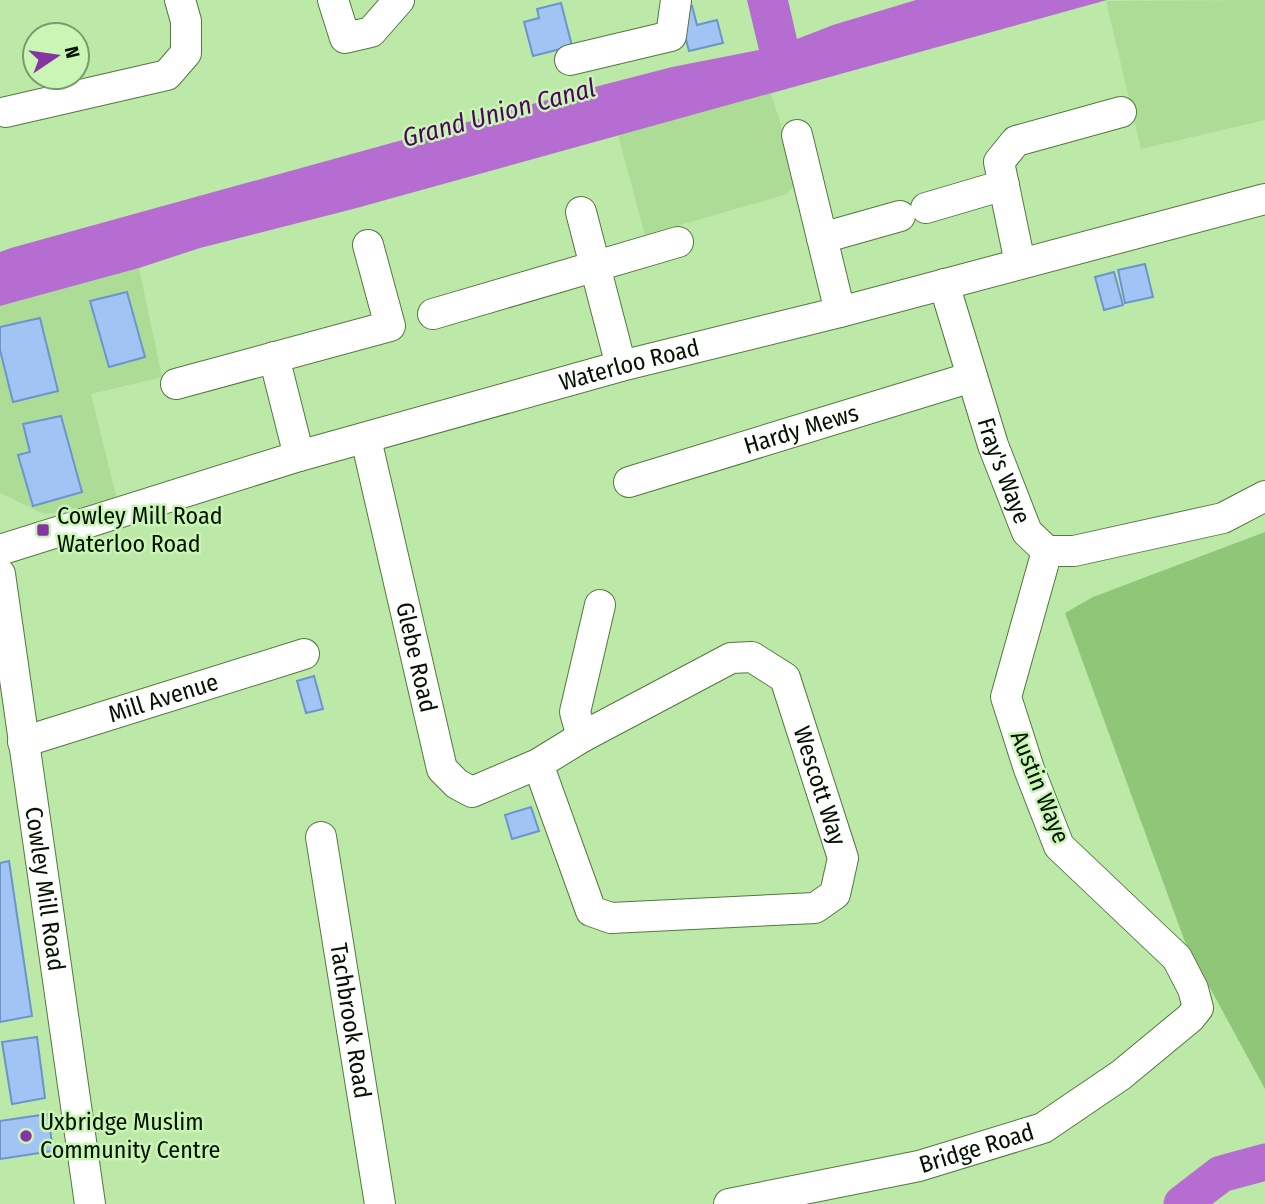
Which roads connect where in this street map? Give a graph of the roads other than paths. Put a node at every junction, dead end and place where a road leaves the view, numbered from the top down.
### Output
1 (180, 0) edge
2 (333, 0) edge
3 (399, 0) edge
4 (676, 0) edge
5 (570, 60) dead end
6 (6, 112) dead end
7 (1121, 112) dead end
8 (797, 135) dead end
9 (1004, 185) junction
10 (1265, 199) edge
11 (581, 212) dead end
12 (822, 239) junction
13 (678, 242) dead end
14 (368, 245) dead end
15 (1020, 263) junction
16 (595, 266) junction
17 (944, 284) junction
18 (840, 312) junction
19 (433, 314) dead end
20 (274, 357) junction
21 (621, 366) junction
22 (972, 377) junction
23 (176, 384) dead end
24 (366, 439) junction
25 (299, 456) junction
26 (629, 482) dead end
27 (1265, 496) edge
28 (0, 550) edge
29 (1047, 551) junction
30 (0, 574) edge
31 (600, 604) dead end
32 (304, 654) dead end
33 (582, 737) junction
34 (23, 742) junction
35 (538, 764) junction
36 (321, 837) dead end
37 (1190, 1018) joint
38 (90, 1204) edge
39 (380, 1204) edge
40 (729, 1204) edge

1 - 6 street
2 - 3 street
4 - 5 street
7 - 9 street
8 - 12 street
9 - 12 street
9 - 15 street
10 - 15 street, Waterloo Road
11 - 16 street
12 - 18 street
13 - 16 street
14 - 20 street
15 - 17 street, Waterloo Road
16 - 19 street
16 - 21 street
17 - 18 street, Waterloo Road
17 - 22 street, Fray's Waye
18 - 21 street, Waterloo Road
20 - 23 street
20 - 25 street
21 - 24 street, Waterloo Road
22 - 26 street, Hardy Mews
22 - 29 street, Fray's Waye
24 - 25 street, Waterloo Road
24 - 35 street, Glebe Road
25 - 28 street, Waterloo Road
27 - 29 street, Fray's Waye
29 - 37 street, Austin Waye
30 - 34 street, Cowley Mill Road
31 - 33 street
32 - 34 street, Mill Avenue
33 - 35 street, Wescott Way
33 - 35 street, Wescott Way
34 - 38 street, Cowley Mill Road
36 - 39 street, Tachbrook Road
37 - 40 street, Bridge Road

